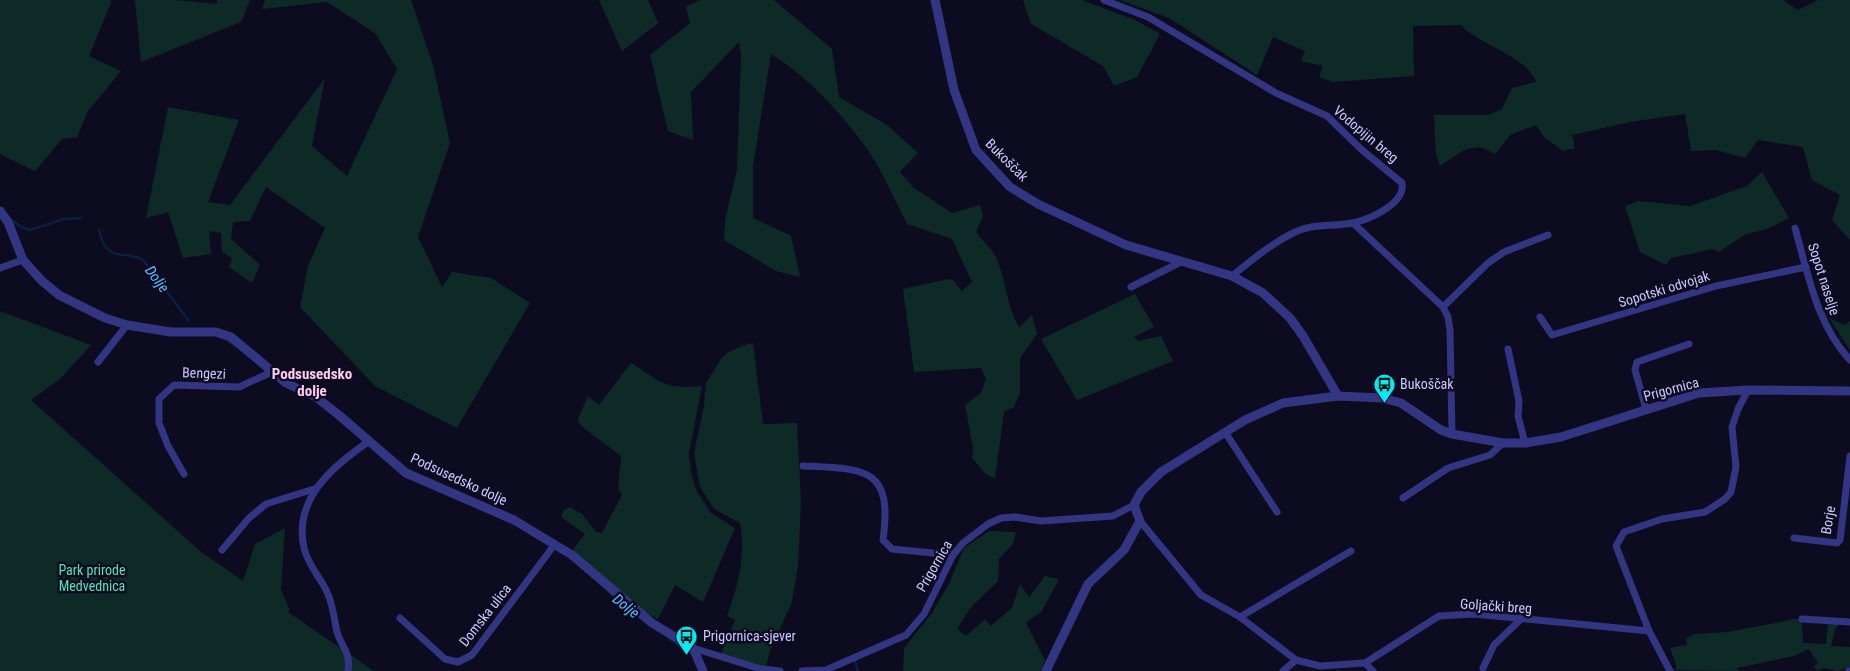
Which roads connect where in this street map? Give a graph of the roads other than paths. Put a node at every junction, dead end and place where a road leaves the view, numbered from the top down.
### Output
1 (934, 0) edge
2 (1104, 0) edge
3 (0, 211) edge
4 (1353, 223) junction
5 (1795, 228) dead end
6 (1548, 235) dead end
7 (23, 260) junction
8 (1181, 262) junction
9 (1806, 267) junction
10 (0, 268) edge
11 (1232, 276) junction
12 (1131, 287) dead end
13 (1443, 307) junction
14 (1540, 317) dead end
15 (127, 325) junction
16 (1689, 344) dead end
17 (1508, 349) dead end
18 (1850, 360) edge
19 (98, 362) dead end
20 (272, 372) junction
21 (1748, 390) junction
22 (1850, 391) edge
23 (1338, 396) junction
24 (1646, 409) junction
25 (1226, 432) junction
26 (1452, 434) junction
27 (368, 442) junction
28 (1504, 443) junction
29 (1525, 444) junction
30 (1850, 456) edge
31 (803, 466) dead end
32 (184, 474) dead end
33 (314, 488) junction
34 (1848, 490) edge
35 (1403, 498) dead end
36 (1134, 505) junction
37 (1277, 512) dead end
38 (1140, 521) junction
39 (1794, 538) dead end
40 (555, 544) junction
41 (222, 550) dead end
42 (1351, 551) dead end
43 (953, 555) junction
44 (1240, 617) junction
45 (400, 618) dead end
46 (1802, 619) dead end
47 (1520, 620) junction
48 (1850, 622) edge
49 (1649, 631) junction
50 (693, 648) junction
51 (1296, 660) junction
52 (1364, 663) junction
53 (1483, 668) dead end
54 (348, 671) edge
55 (703, 671) edge
56 (780, 671) edge
57 (802, 671) edge
58 (1046, 671) edge
59 (1283, 671) edge
60 (1374, 671) edge
61 (1670, 671) edge

1 - 8 street, Bukoščak
2 - 4 street, Vodopijin breg
3 - 7 street, Podsusedsko dolje
4 - 11 street, Vodopijin breg
4 - 13 street
5 - 9 street, Sopot naselje
6 - 13 street
7 - 10 street
7 - 15 street, Podsusedsko dolje
8 - 11 street, Bukoščak
8 - 12 street
9 - 14 street, Sopotski odvojak
9 - 18 street, Sopot naselje
11 - 23 street, Bukoščak
13 - 26 street
15 - 19 street
15 - 20 street, Podsusedsko dolje
16 - 24 street
17 - 29 street
20 - 27 street, Podsusedsko dolje
20 - 32 street, Bengezi
21 - 22 street, Prigornica
21 - 24 street, Prigornica
21 - 49 street
23 - 25 street, Prigornica
23 - 26 street, Prigornica
24 - 29 street, Prigornica
25 - 36 street, Prigornica
25 - 37 street
26 - 28 street, Prigornica
27 - 33 street
27 - 40 street, Podsusedsko dolje
28 - 29 street, Prigornica
28 - 35 street
30 - 34 street, Borje
31 - 43 street
33 - 41 street
33 - 54 street
34 - 39 street, Borje
36 - 38 street
36 - 43 street, Prigornica
38 - 44 street, Goljački breg
38 - 58 street
40 - 45 street, Domska ulica
40 - 50 street, Podsusedsko dolje
42 - 44 street
43 - 57 street, Prigornica
44 - 51 street, Goljački breg
46 - 48 street
47 - 49 street, Goljački breg
47 - 52 street, Goljački breg
47 - 53 street
49 - 61 street
50 - 55 street
50 - 56 street
51 - 52 street, Goljački breg
51 - 59 street
52 - 60 street

